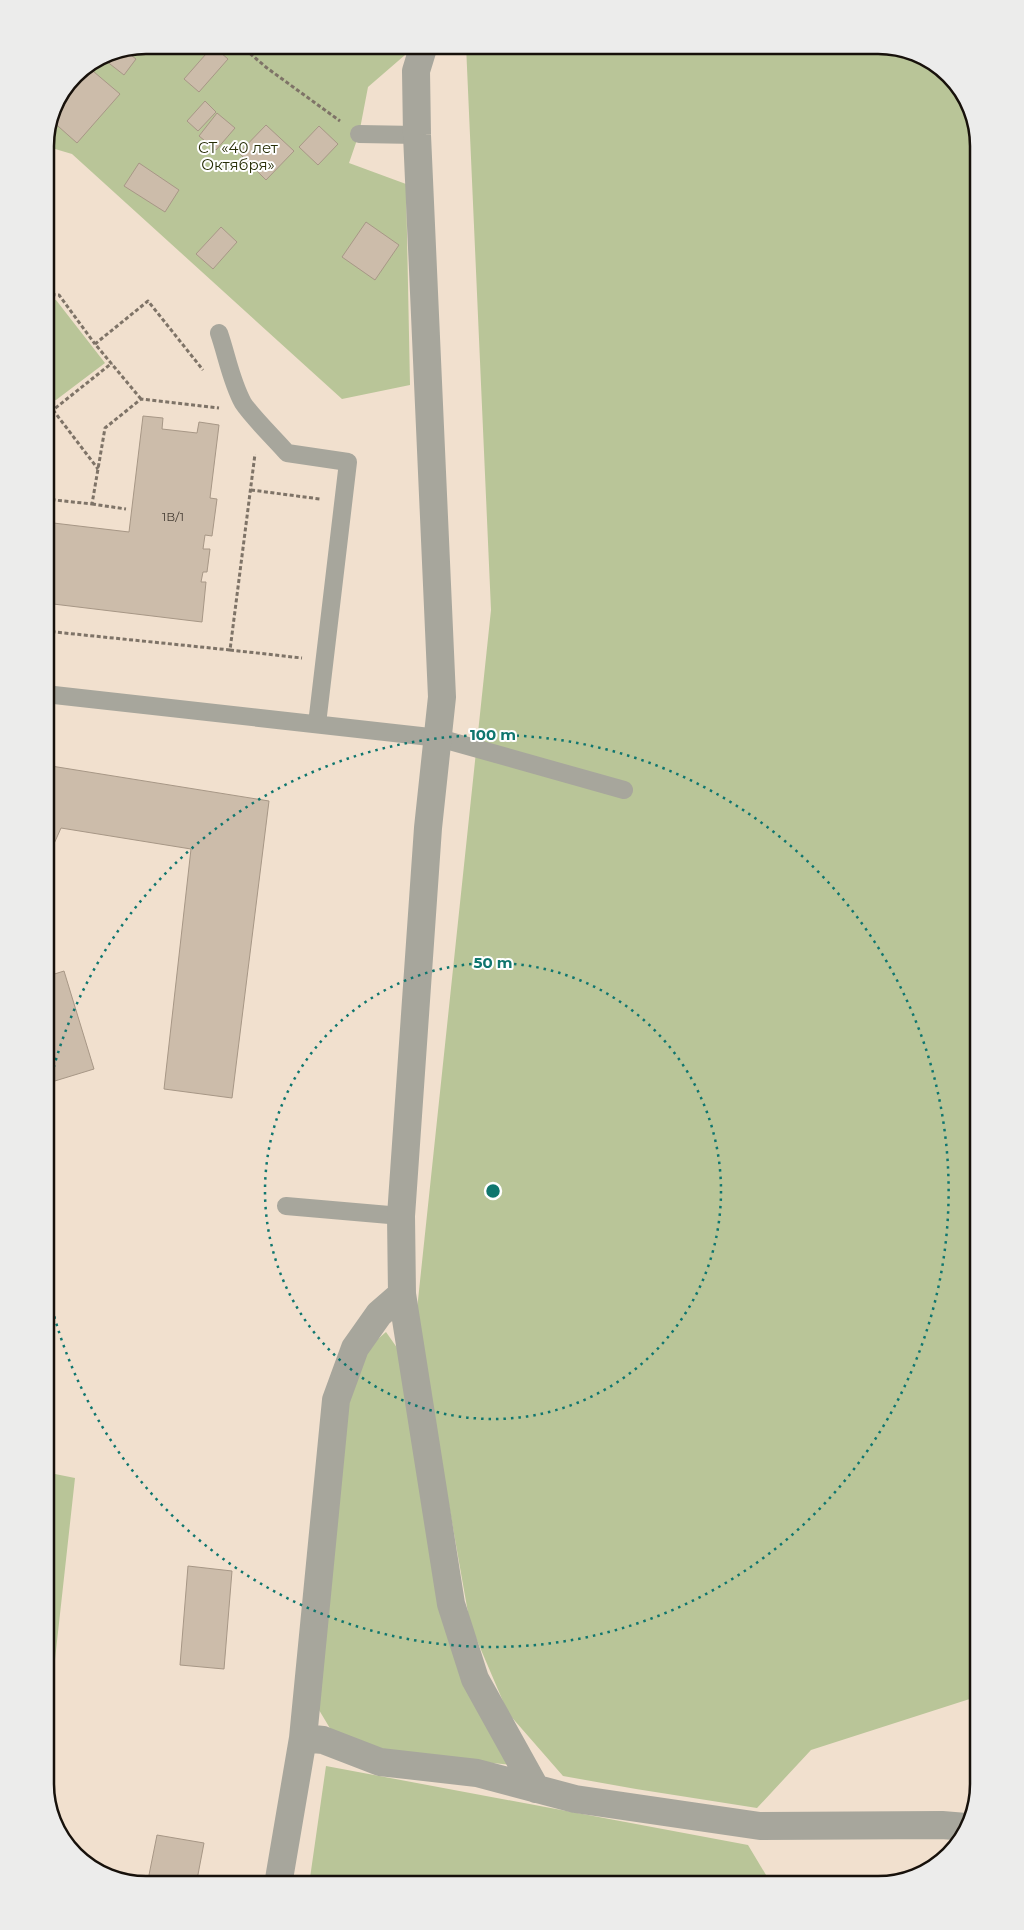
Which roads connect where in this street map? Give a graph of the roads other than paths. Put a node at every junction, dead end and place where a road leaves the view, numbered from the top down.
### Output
1 (421, 54) edge
2 (359, 134) road end
3 (417, 135) junction
4 (219, 333) dead end
5 (54, 695) edge
6 (318, 724) junction
7 (439, 738) junction
8 (624, 790) dead end
9 (286, 1206) dead end
10 (401, 1216) junction
11 (402, 1294) junction
12 (303, 1738) junction
13 (536, 1789) junction
14 (960, 1827) edge
15 (280, 1876) edge

1 - 3 street
2 - 3 lane
3 - 7 street
4 - 6 lane
5 - 6 lane
6 - 7 lane
7 - 8 lane
7 - 10 street
9 - 10 lane
10 - 11 street
11 - 12 street
11 - 13 street
12 - 13 street
12 - 15 street
13 - 14 street

